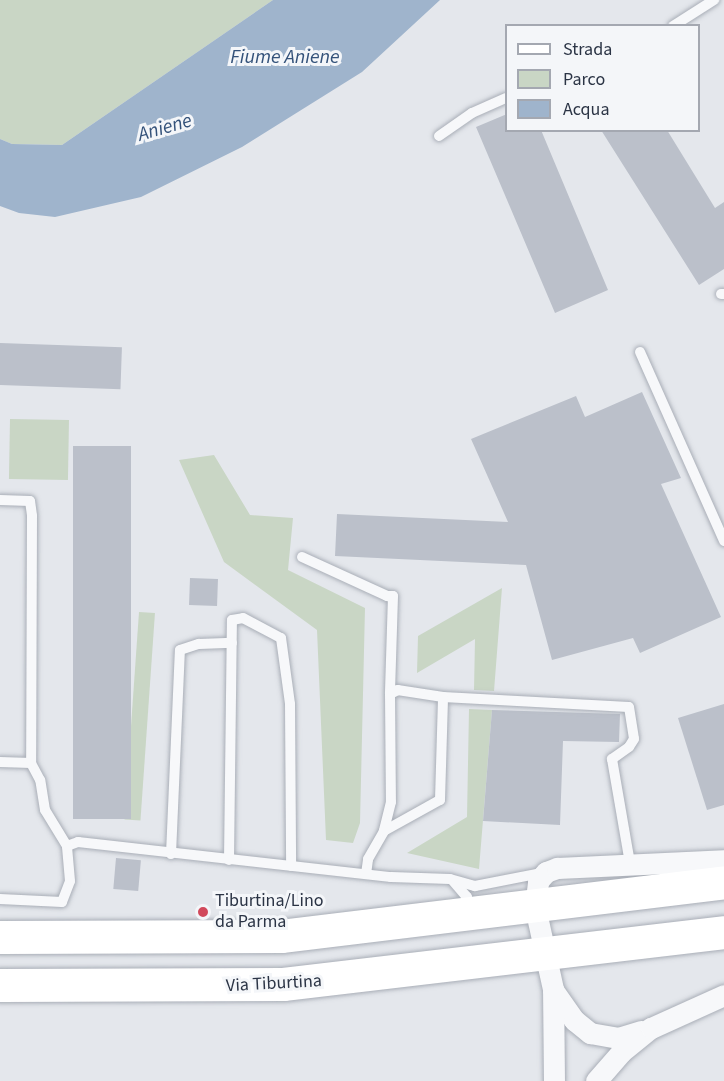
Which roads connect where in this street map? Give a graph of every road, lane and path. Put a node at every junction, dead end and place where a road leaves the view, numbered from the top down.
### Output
1 (714, 0) edge
2 (676, 24) edge
3 (505, 99) edge
4 (439, 136) dead end
5 (640, 352) dead end
6 (0, 500) edge
7 (724, 541) edge
8 (302, 557) dead end
9 (232, 643) junction
10 (390, 694) junction
11 (443, 697) junction
12 (0, 762) edge
13 (31, 763) junction
14 (384, 831) junction
15 (67, 846) junction
16 (171, 854) junction
17 (229, 860) junction
18 (724, 860) edge
19 (630, 863) junction
20 (291, 866) junction
21 (546, 872) junction
22 (366, 874) junction
23 (450, 879) junction
24 (724, 882) edge
25 (0, 899) edge
26 (535, 907) junction
27 (466, 914) junction
28 (724, 932) edge
29 (0, 937) edge
30 (546, 955) junction
31 (0, 985) edge
32 (553, 989) junction
33 (724, 994) edge
34 (651, 1028) junction
35 (554, 1081) edge
36 (596, 1081) edge

1 - 2 lane
3 - 4 lane
5 - 7 lane
6 - 13 lane
8 - 10 lane
9 - 16 lane
9 - 17 lane
9 - 20 lane
10 - 11 lane
10 - 14 lane
11 - 14 lane
11 - 19 lane
12 - 13 lane
13 - 15 lane
14 - 22 lane
15 - 16 lane
15 - 25 lane
16 - 17 lane
17 - 20 lane
18 - 19 street
19 - 21 street
20 - 22 lane
21 - 23 lane
21 - 26 street
22 - 23 lane
23 - 27 lane
24 - 26 main road
26 - 27 main road
26 - 30 street
27 - 29 main road
28 - 30 main road, Via Tiburtina
30 - 31 main road, Via Tiburtina
30 - 32 street
32 - 34 street
32 - 35 street
33 - 34 street
34 - 36 street

